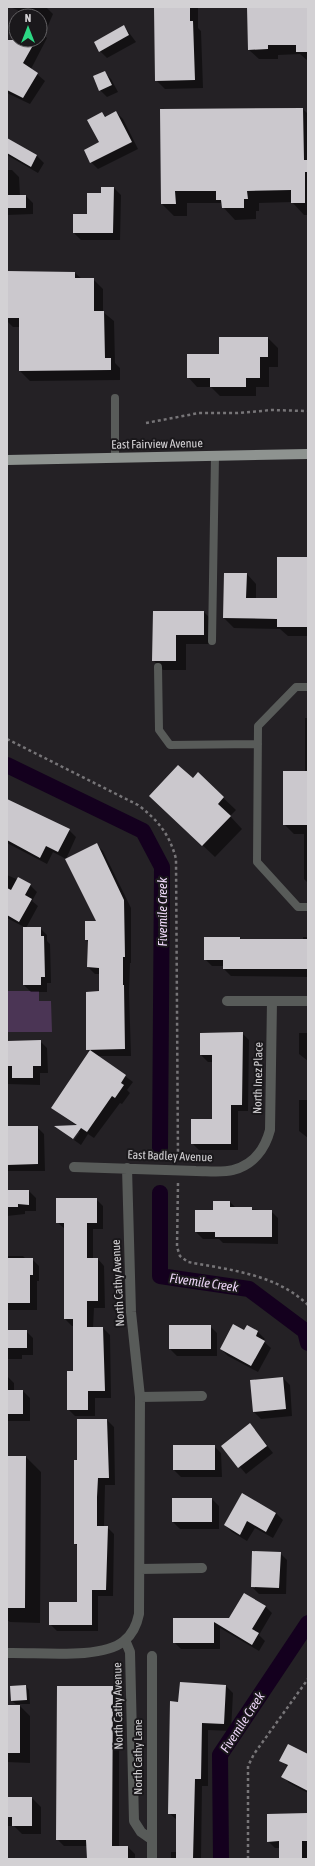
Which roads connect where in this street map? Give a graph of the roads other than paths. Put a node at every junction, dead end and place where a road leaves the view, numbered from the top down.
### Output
1 (115, 398) dead end
2 (308, 454) edge
3 (215, 456) junction
4 (115, 458) junction
5 (7, 460) edge
6 (212, 641) dead end
7 (158, 667) dead end
8 (308, 687) edge
9 (258, 744) junction
10 (308, 907) edge
11 (226, 1001) dead end
12 (272, 1001) junction
13 (308, 1001) edge
14 (260, 1153) joint
15 (74, 1167) dead end
16 (127, 1168) junction
17 (202, 1396) dead end
18 (140, 1397) junction
19 (202, 1568) dead end
20 (140, 1569) junction
21 (125, 1640) junction
22 (7, 1653) edge
23 (152, 1656) dead end
24 (151, 1839) junction
25 (152, 1859) edge

1 - 4 lane
2 - 3 main road, East Fairview Avenue
3 - 4 main road, East Fairview Avenue
3 - 6 lane
4 - 5 main road, East Fairview Avenue
7 - 9 lane
8 - 9 lane
9 - 10 lane
11 - 12 street
12 - 13 street
12 - 14 street, North Inez Place
14 - 16 street, East Badley Avenue
15 - 16 street, East Badley Avenue
16 - 18 street, North Cathy Avenue
17 - 18 street
18 - 20 street, North Cathy Avenue
19 - 20 street
20 - 21 street, North Cathy Avenue
21 - 22 street
21 - 24 street, North Cathy Avenue
23 - 24 street, North Cathy Lane
24 - 25 street, North Cathy Lane

